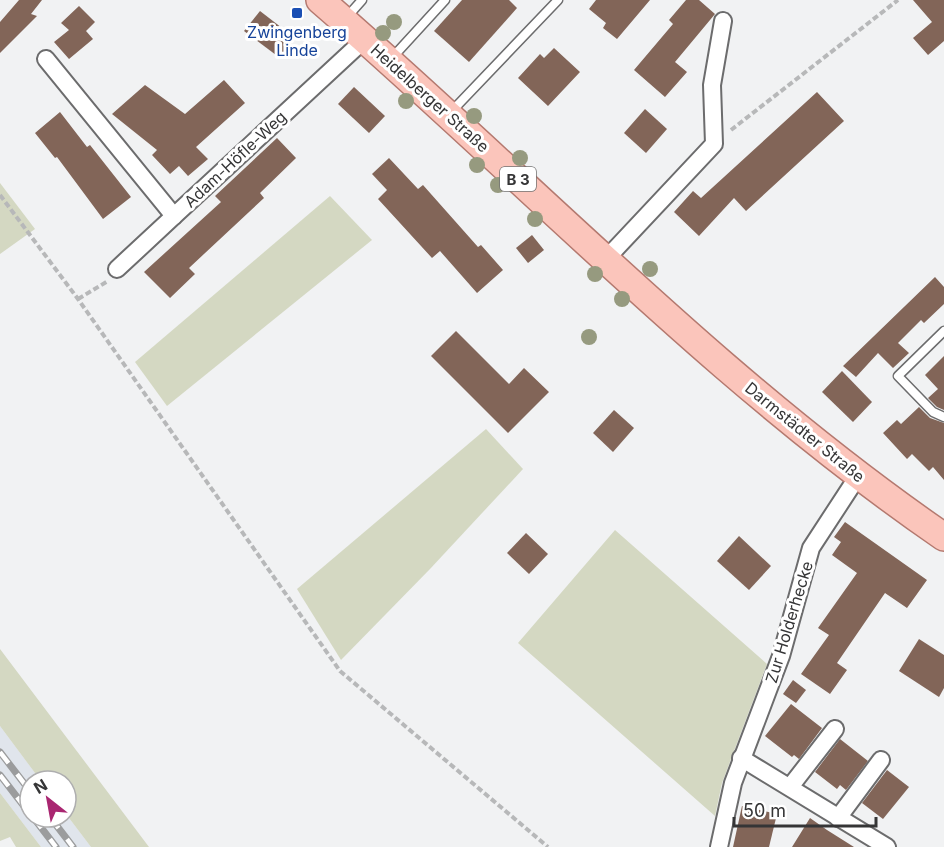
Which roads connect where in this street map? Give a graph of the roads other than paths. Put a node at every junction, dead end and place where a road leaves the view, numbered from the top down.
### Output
1 (320, 0) edge
2 (362, 0) edge
3 (445, 0) edge
4 (558, 0) edge
5 (343, 20) junction
6 (723, 21) dead end
7 (365, 39) junction
8 (46, 59) dead end
9 (389, 61) junction
10 (448, 115) junction
11 (174, 216) junction
12 (606, 260) junction
13 (117, 270) road end
14 (671, 319) joint
15 (944, 331) edge
16 (944, 417) edge
17 (858, 476) junction
18 (944, 537) edge
19 (835, 729) dead end
20 (741, 758) junction
21 (881, 760) dead end
22 (790, 787) junction
23 (838, 818) junction
24 (719, 847) edge
25 (887, 847) edge

1 - 5 main road, Heidelberger Straße / B 3
2 - 5 lane
3 - 9 lane
4 - 10 lane
5 - 7 main road, Heidelberger Straße / B 3
6 - 12 street
7 - 9 main road, Heidelberger Straße / B 3
7 - 11 street, Adam-Höfle-Weg
8 - 11 street, Adam-Höfle-Weg
9 - 10 main road, Heidelberger Straße / B 3
10 - 12 main road, Heidelberger Straße / B 3
11 - 13 street
12 - 14 main road, Heidelberger Straße / B 3
14 - 17 main road, Darmstädter Straße / B 3
15 - 16 lane
17 - 18 main road, Darmstädter Straße / B 3
17 - 20 street, Zur Holderhecke
19 - 22 street
20 - 22 street
20 - 24 street, Zur Holderhecke
21 - 23 street
22 - 23 street
23 - 25 street

